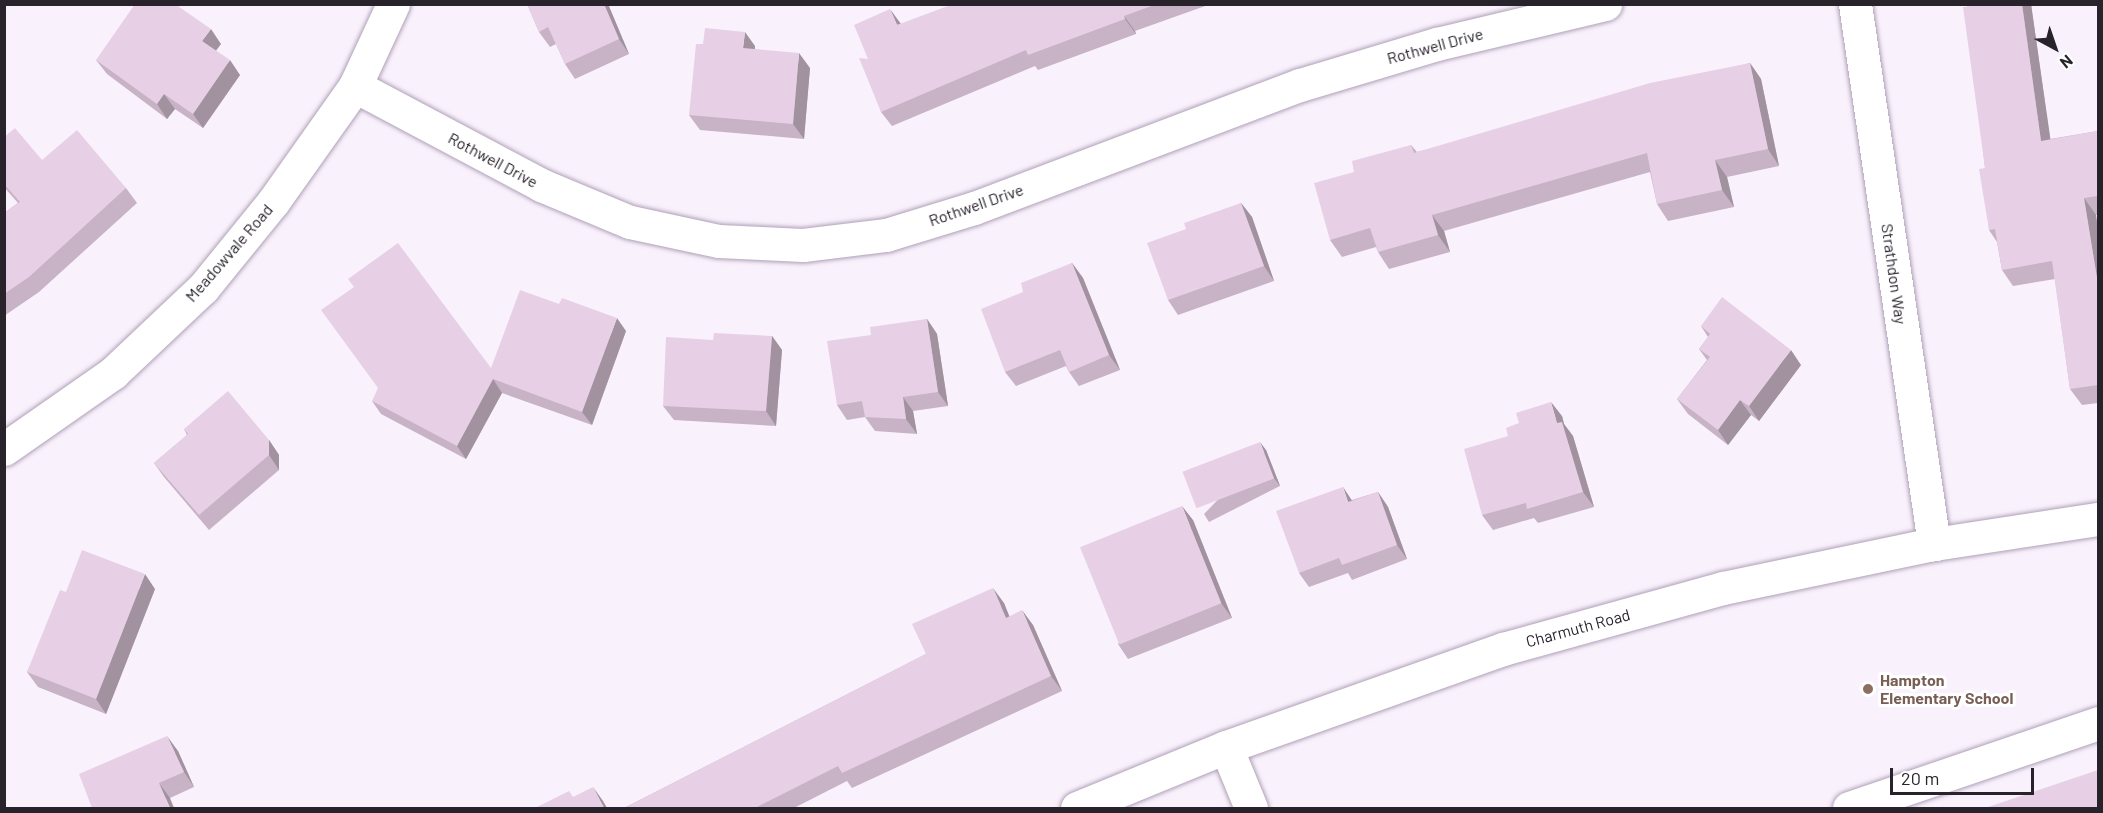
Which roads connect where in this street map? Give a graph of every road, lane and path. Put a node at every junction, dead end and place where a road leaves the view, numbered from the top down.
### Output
1 (393, 4) edge
2 (1605, 4) edge
3 (1855, 4) edge
4 (355, 86) junction
5 (4, 449) edge
6 (2098, 519) edge
7 (1934, 544) junction
8 (2098, 723) edge
9 (1226, 747) junction
10 (1077, 808) edge
11 (1251, 808) edge
12 (1849, 808) edge

1 - 4 street, Meadowvale Road
2 - 4 street, Rothwell Drive
3 - 7 street, Strathdon Way
4 - 5 street, Meadowvale Road
6 - 7 street, Charmuth Road
7 - 9 street, Charmuth Road
8 - 12 street
9 - 10 street, Charmuth Road
9 - 11 street

